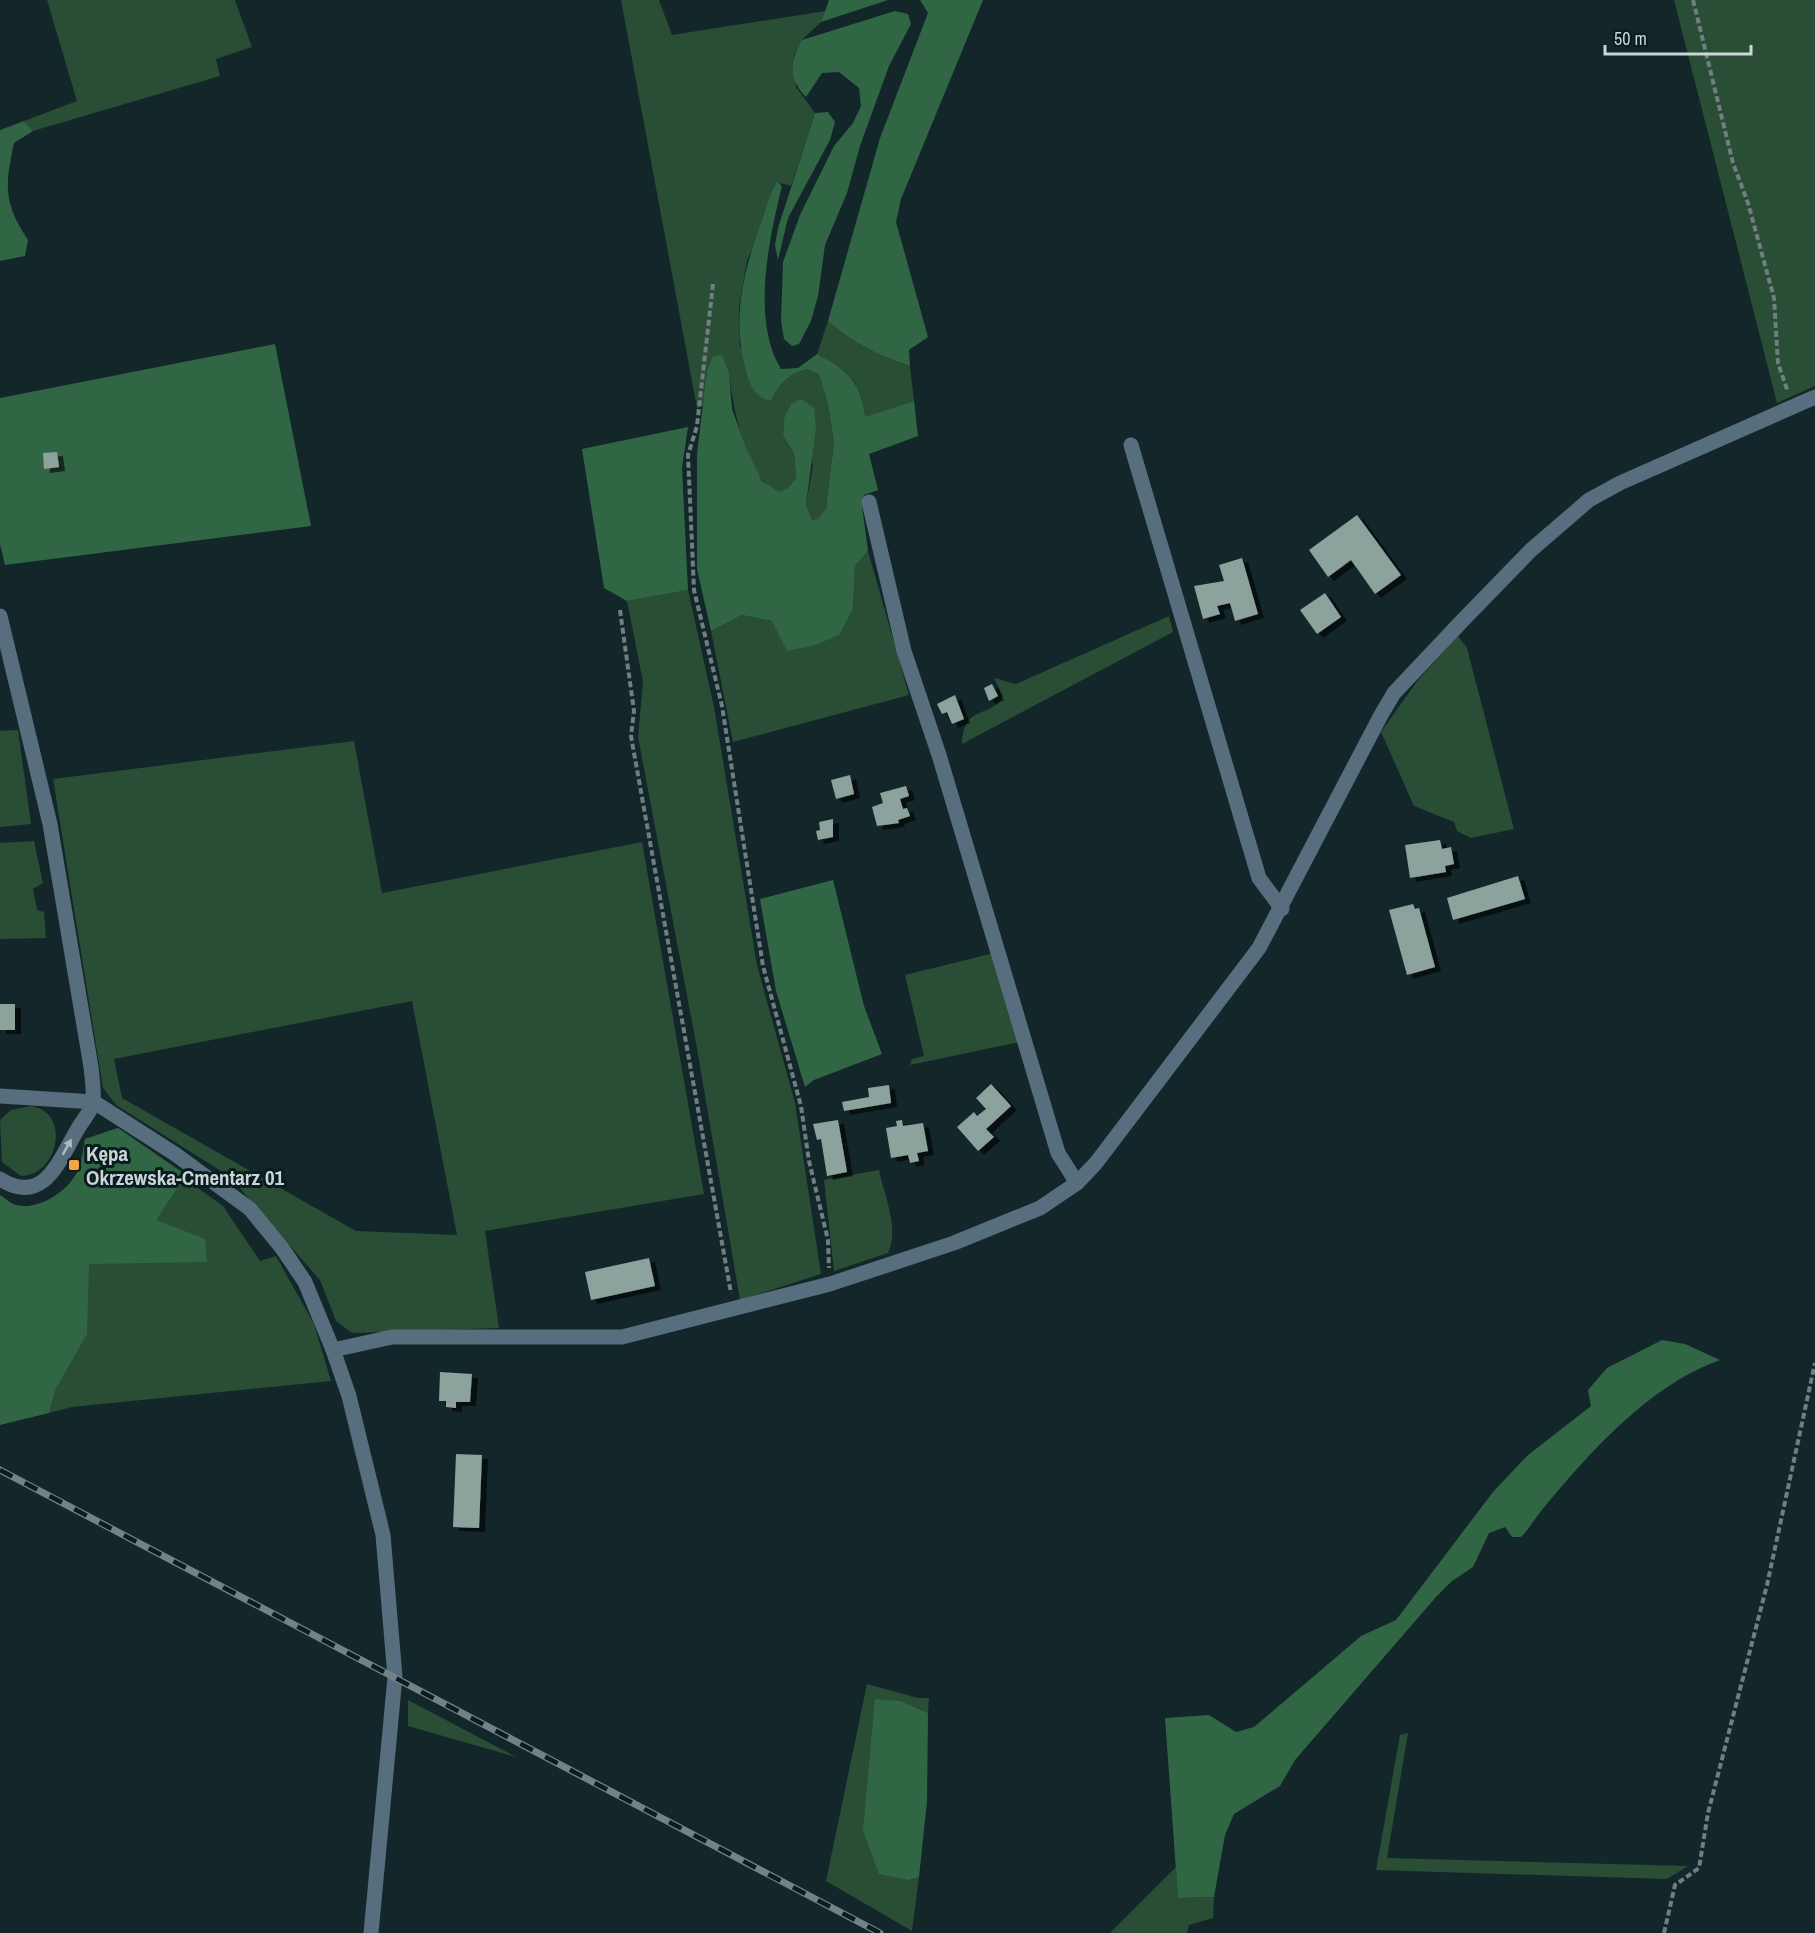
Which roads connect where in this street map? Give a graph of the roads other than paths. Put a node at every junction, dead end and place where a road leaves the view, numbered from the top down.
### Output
1 (1815, 397) edge
2 (1131, 445) dead end
3 (869, 502) dead end
4 (0, 616) edge
5 (1282, 909) junction
6 (0, 1096) edge
7 (94, 1102) junction
8 (0, 1179) edge
9 (1077, 1183) junction
10 (333, 1350) junction
11 (371, 1933) edge

1 - 5 street
2 - 5 street
3 - 9 street
4 - 7 street
5 - 9 street
6 - 7 street
8 -> 7 street
7 - 10 street
9 - 10 street
10 - 11 street

